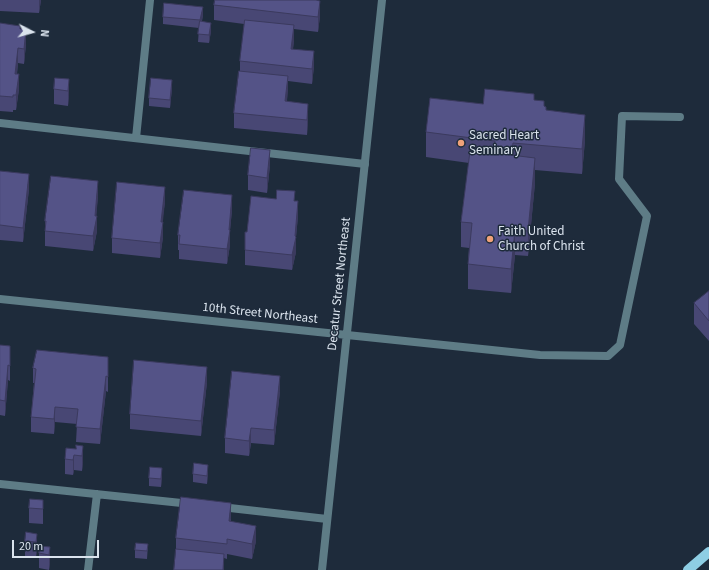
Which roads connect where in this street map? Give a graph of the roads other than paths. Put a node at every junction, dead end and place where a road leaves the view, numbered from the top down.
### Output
1 (150, 0) edge
2 (382, 0) edge
3 (680, 117) dead end
4 (0, 123) edge
5 (136, 138) junction
6 (365, 164) junction
7 (0, 299) edge
8 (347, 335) junction
9 (0, 484) edge
10 (97, 494) junction
11 (200, 505) edge
12 (216, 507) edge
13 (327, 519) junction
14 (709, 552) edge
15 (88, 570) edge
16 (322, 570) edge
17 (688, 570) edge

1 - 5 street
2 - 6 street, Decatur Street Northeast
3 - 8 street, 10th Street Northeast
4 - 5 street
5 - 6 street
6 - 8 street, Decatur Street Northeast
7 - 8 street, 10th Street Northeast
8 - 13 street, Decatur Street Northeast
9 - 10 street
10 - 11 street
10 - 15 street
12 - 13 street
13 - 16 street, Decatur Street Northeast
14 - 17 main road

